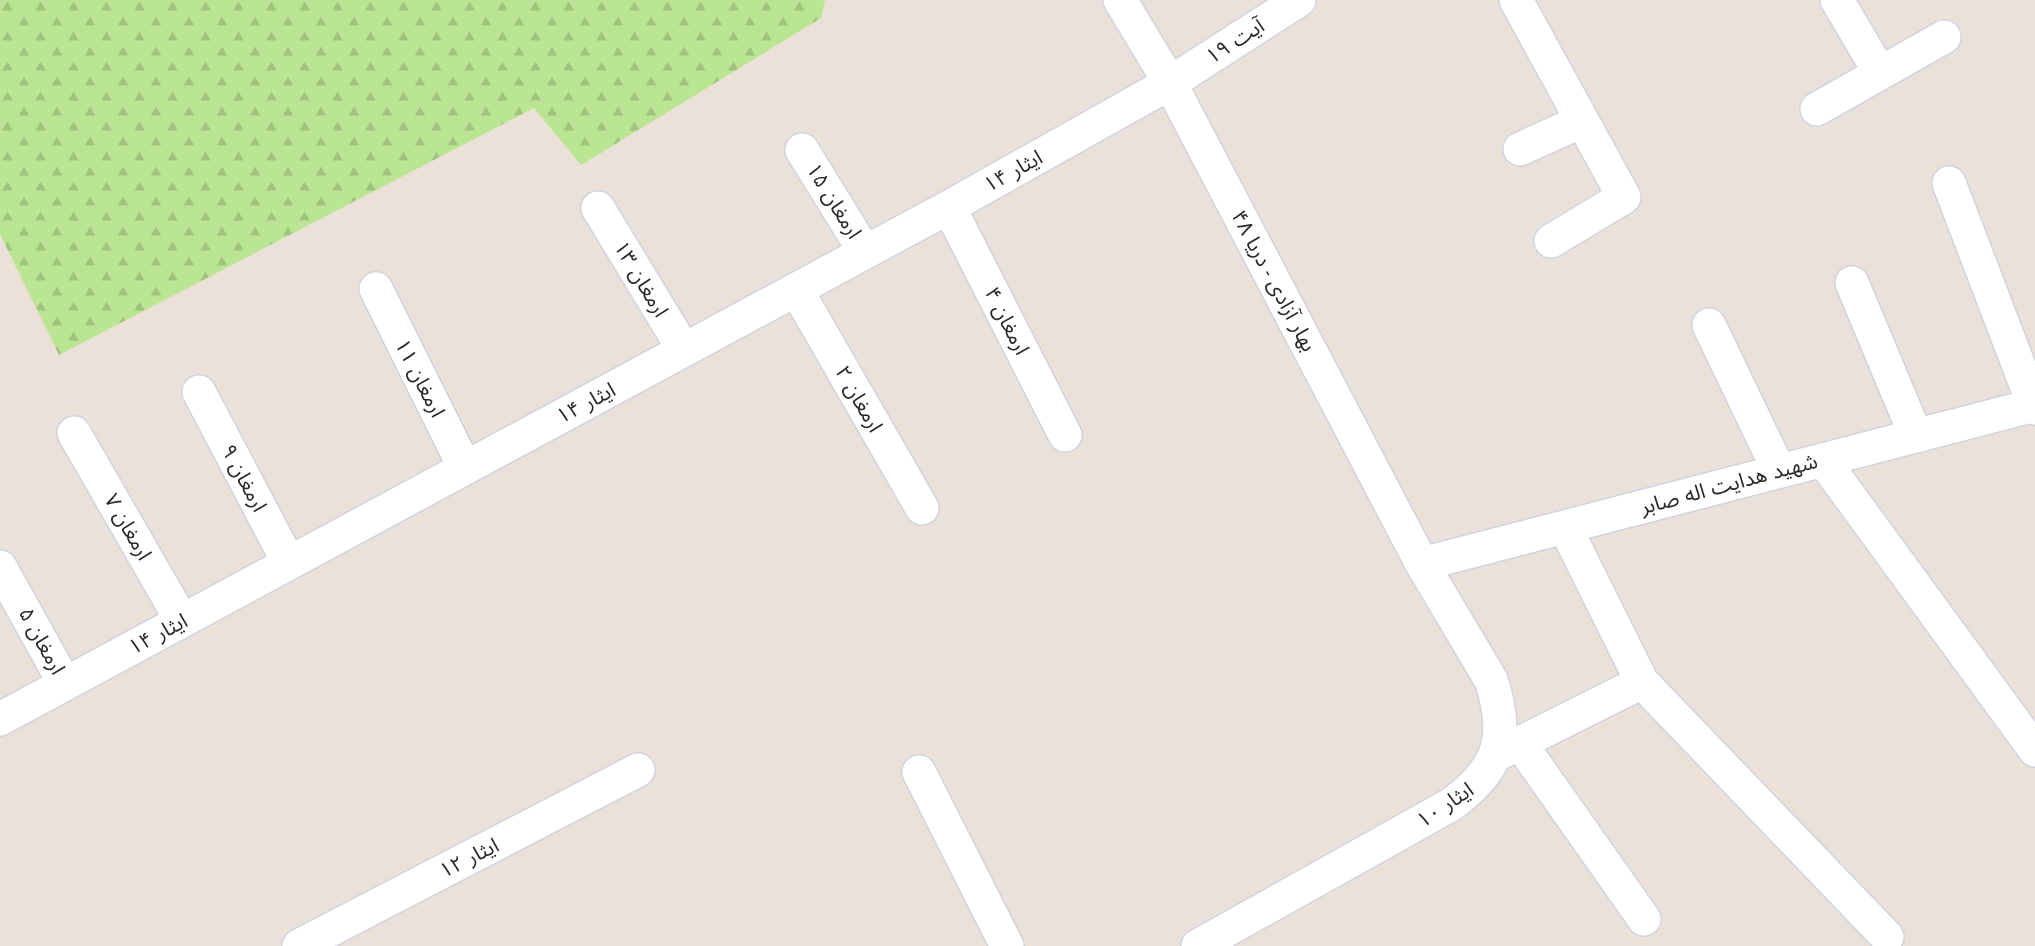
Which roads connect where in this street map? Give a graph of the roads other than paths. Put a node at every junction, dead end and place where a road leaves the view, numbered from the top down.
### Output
1 (1120, 0) edge
2 (1299, 0) edge
3 (1515, 0) edge
4 (1837, 0) edge
5 (1944, 37) dead end
6 (1880, 74) junction
7 (1170, 83) junction
8 (1817, 109) dead end
9 (1582, 121) junction
10 (1520, 149) dead end
11 (802, 150) dead end
12 (1949, 183) dead end
13 (949, 207) junction
14 (598, 208) dead end
15 (1551, 241) dead end
16 (865, 252) junction
17 (1852, 283) dead end
18 (376, 289) dead end
19 (796, 290) junction
20 (1709, 326) dead end
21 (684, 350) junction
22 (199, 392) dead end
23 (2034, 406) edge
24 (74, 433) dead end
25 (1065, 435) dead end
26 (1916, 436) junction
27 (1823, 460) junction
28 (465, 468) junction
29 (1779, 471) junction
30 (922, 508) dead end
31 (1565, 527) junction
32 (289, 563) junction
33 (1422, 564) junction
34 (0, 567) edge
35 (182, 621) junction
36 (1642, 682) junction
37 (65, 684) junction
38 (0, 719) edge
39 (1508, 749) junction
40 (2035, 750) edge
41 (638, 770) dead end
42 (919, 772) dead end
43 (1644, 919) dead end
44 (1887, 937) dead end
45 (299, 946) edge
46 (1007, 946) edge
47 (1198, 946) edge

1 - 7 street, بهار آزادی - دریا ۴۸
2 - 7 street, آیت ۱۹
3 - 9 street
4 - 6 street
5 - 6 street
6 - 8 street
7 - 13 street, ایثار ۱۴
7 - 33 street, بهار آزادی - دریا ۴۸
9 - 10 street
9 - 15 street
11 - 16 street, ارمغان ۱۵
12 - 23 street
13 - 16 street, ایثار ۱۴
13 - 25 street, ارمغان ۴
14 - 21 street, ارمغان ۱۳
16 - 19 street, ایثار ۱۴
17 - 26 street
18 - 28 street, ارمغان ۱۱
19 - 21 street, ایثار ۱۴
19 - 30 street, ارمغان ۲
20 - 29 street
21 - 28 street, ایثار ۱۴
22 - 32 street, ارمغان ۹
23 - 26 street, شهید هدایت اله صابر
24 - 35 street, ارمغان ۷
26 - 27 street, شهید هدایت اله صابر
27 - 29 street, شهید هدایت اله صابر
27 - 40 street
28 - 32 street, ایثار ۱۴
29 - 31 street, شهید هدایت اله صابر
31 - 33 street, شهید هدایت اله صابر
31 - 36 street
32 - 35 street, ایثار ۱۴
33 - 39 street, ایثار ۱۰
34 - 37 street, ارمغان ۵
35 - 37 street, ایثار ۱۴
36 - 39 street
36 - 44 street
37 - 38 street, ایثار ۱۴
39 - 43 street
39 - 47 street, ایثار ۱۰
41 - 45 street, ایثار ۱۲
42 - 46 street

